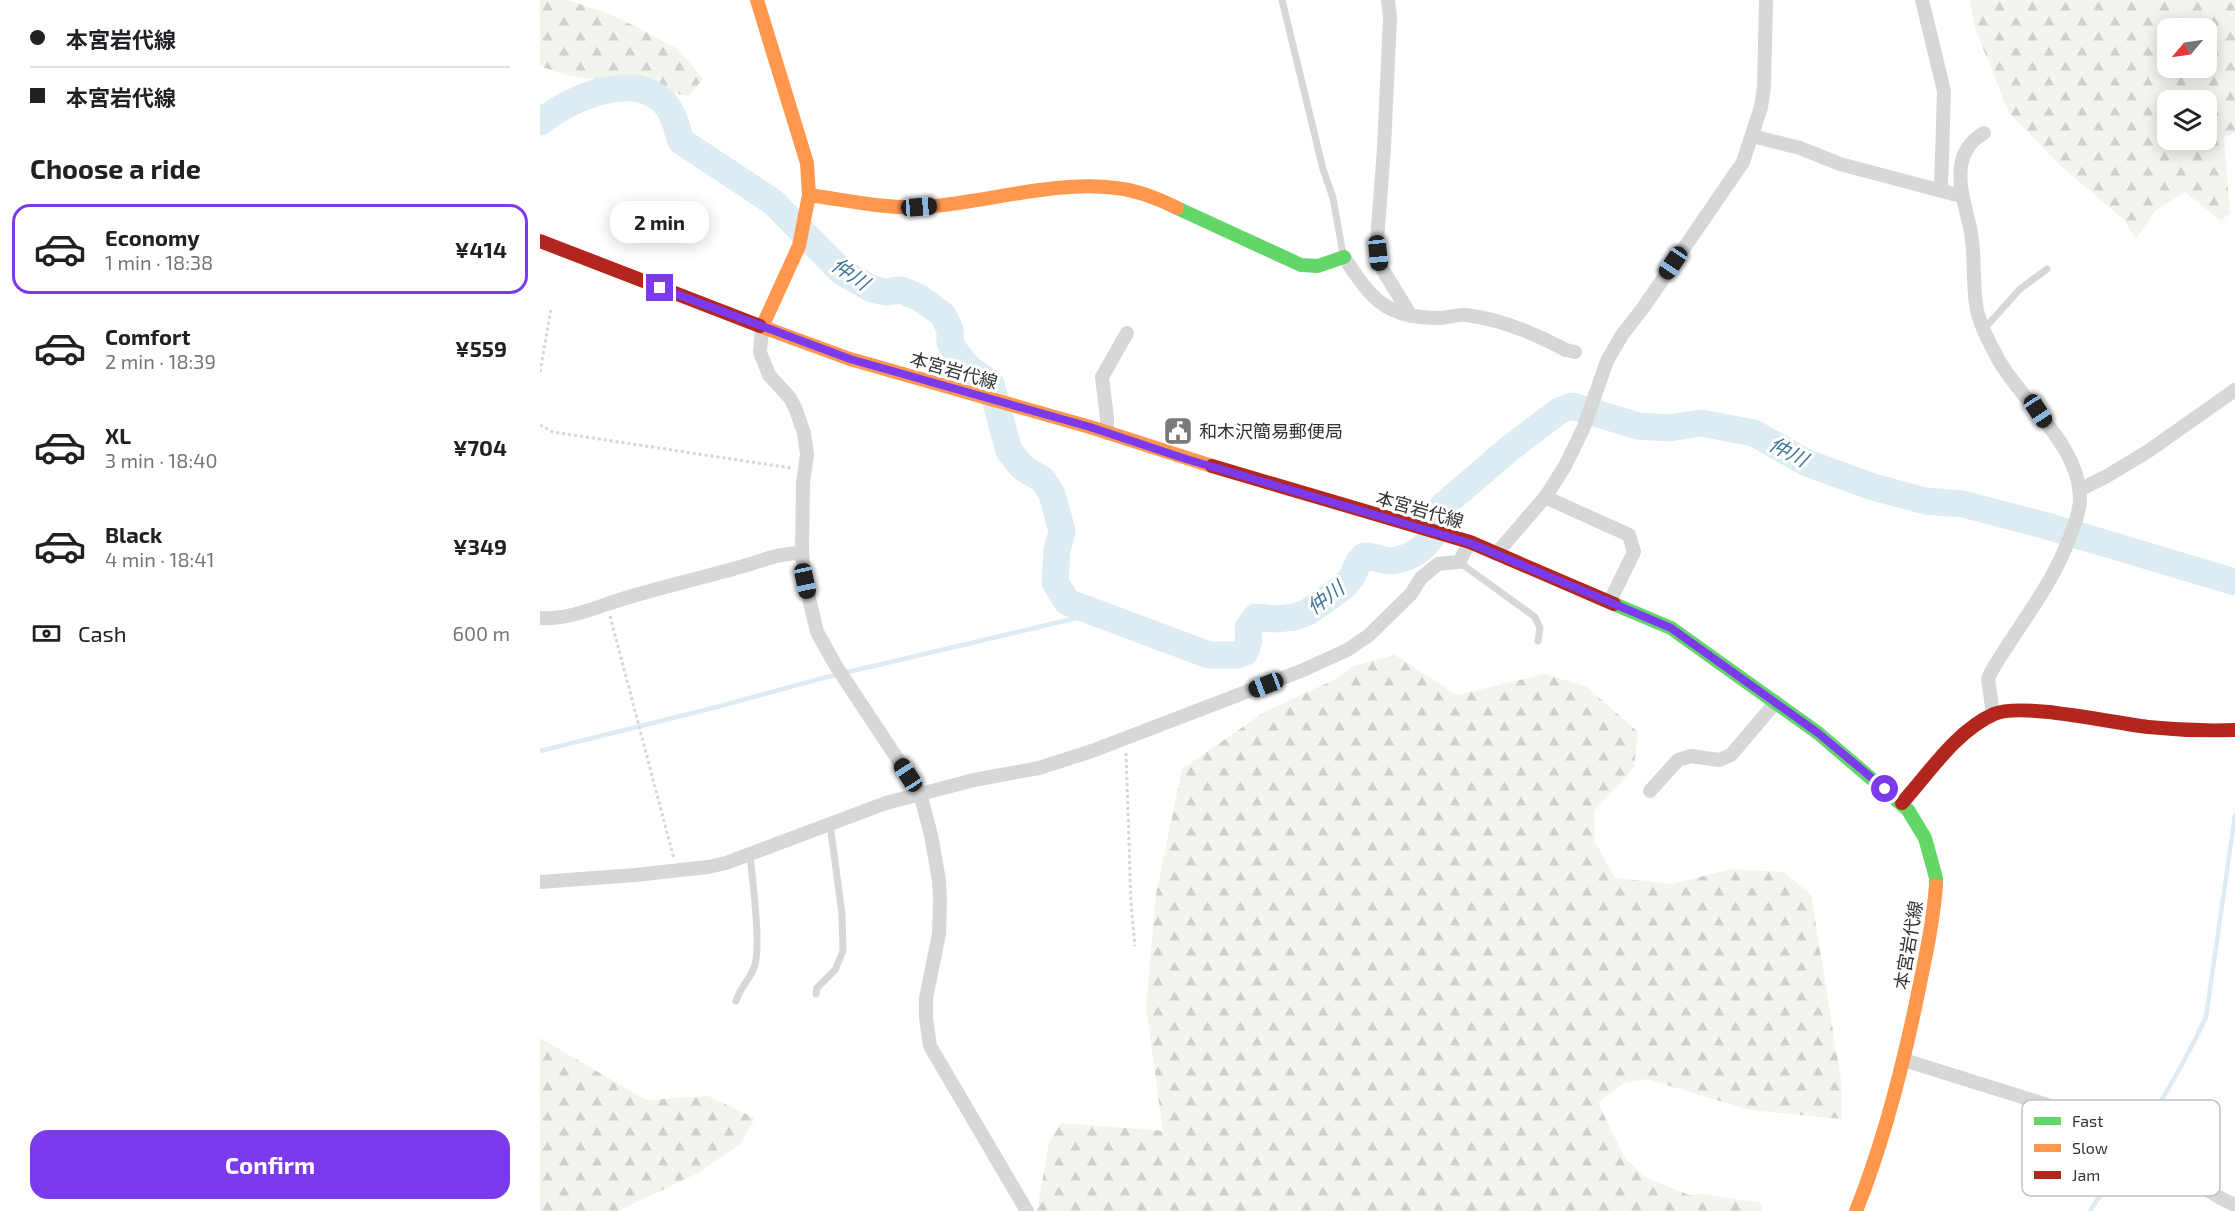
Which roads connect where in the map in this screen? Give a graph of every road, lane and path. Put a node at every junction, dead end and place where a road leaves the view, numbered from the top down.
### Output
1 (757, 0) edge
2 (1282, 0) edge
3 (1388, 0) edge
4 (1766, 0) edge
5 (1922, 0) edge
6 (1984, 132) dead end
7 (1752, 136) junction
8 (1941, 189) junction
9 (809, 195) junction
10 (1961, 196) junction
11 (540, 241) edge
12 (1344, 257) junction
13 (2047, 269) dead end
14 (551, 308) dead end
15 (1411, 316) junction
16 (762, 327) junction
17 (1984, 329) junction
18 (1127, 333) dead end
19 (1575, 351) dead end
20 (540, 372) edge
21 (2235, 390) edge
22 (540, 425) edge
23 (1107, 433) junction
24 (805, 470) junction
25 (2079, 490) junction
26 (1545, 497) junction
27 (1470, 543) junction
28 (802, 553) junction
29 (1496, 554) junction
30 (1459, 562) junction
31 (1610, 601) junction
32 (607, 604) junction
33 (540, 618) edge
34 (1538, 641) dead end
35 (1776, 702) junction
36 (1993, 714) junction
37 (2235, 730) edge
38 (1125, 739) junction
39 (1650, 791) dead end
40 (920, 793) junction
41 (1902, 803) junction
42 (830, 824) junction
43 (750, 854) junction
44 (676, 869) junction
45 (540, 882) edge
46 (1135, 946) dead end
47 (816, 994) dead end
48 (736, 1001) dead end
49 (1904, 1060) junction
50 (2032, 1100) edge
51 (2219, 1196) edge
52 (2235, 1205) edge
53 (1027, 1211) edge
54 (1856, 1211) edge

1 - 9 main road
2 - 12 lane
3 - 15 street
4 - 7 street
5 - 8 street
6 - 10 street
7 - 8 street
7 - 26 street
8 - 10 street
9 - 12 main road
9 - 16 main road
10 - 17 street
11 - 16 main road, 本宮岩代線
12 - 15 street
13 - 17 lane
14 - 20 path
15 - 19 street
16 - 23 main road, 本宮岩代線
16 - 24 street
17 - 25 street
18 - 23 street
21 - 25 street
22 - 24 path
23 - 27 main road, 本宮岩代線
24 - 28 street
25 - 36 street
26 - 29 street
26 - 31 street
27 - 29 main road, 本宮岩代線
27 - 30 street
28 - 32 street
28 - 40 street
29 - 31 main road, 本宮岩代線
30 - 34 lane
30 - 38 street
31 - 35 main road, 本宮岩代線
32 - 33 street
32 - 44 path
35 - 39 street
35 - 41 main road, 本宮岩代線
36 - 37 main road
36 - 41 main road
38 - 40 street
38 - 46 path
40 - 42 street
40 - 53 street
41 - 49 main road, 本宮岩代線
42 - 43 street
42 - 47 lane
43 - 44 street
43 - 48 lane
44 - 45 street
49 - 50 street
49 - 54 main road, 本宮岩代線
51 - 52 street

